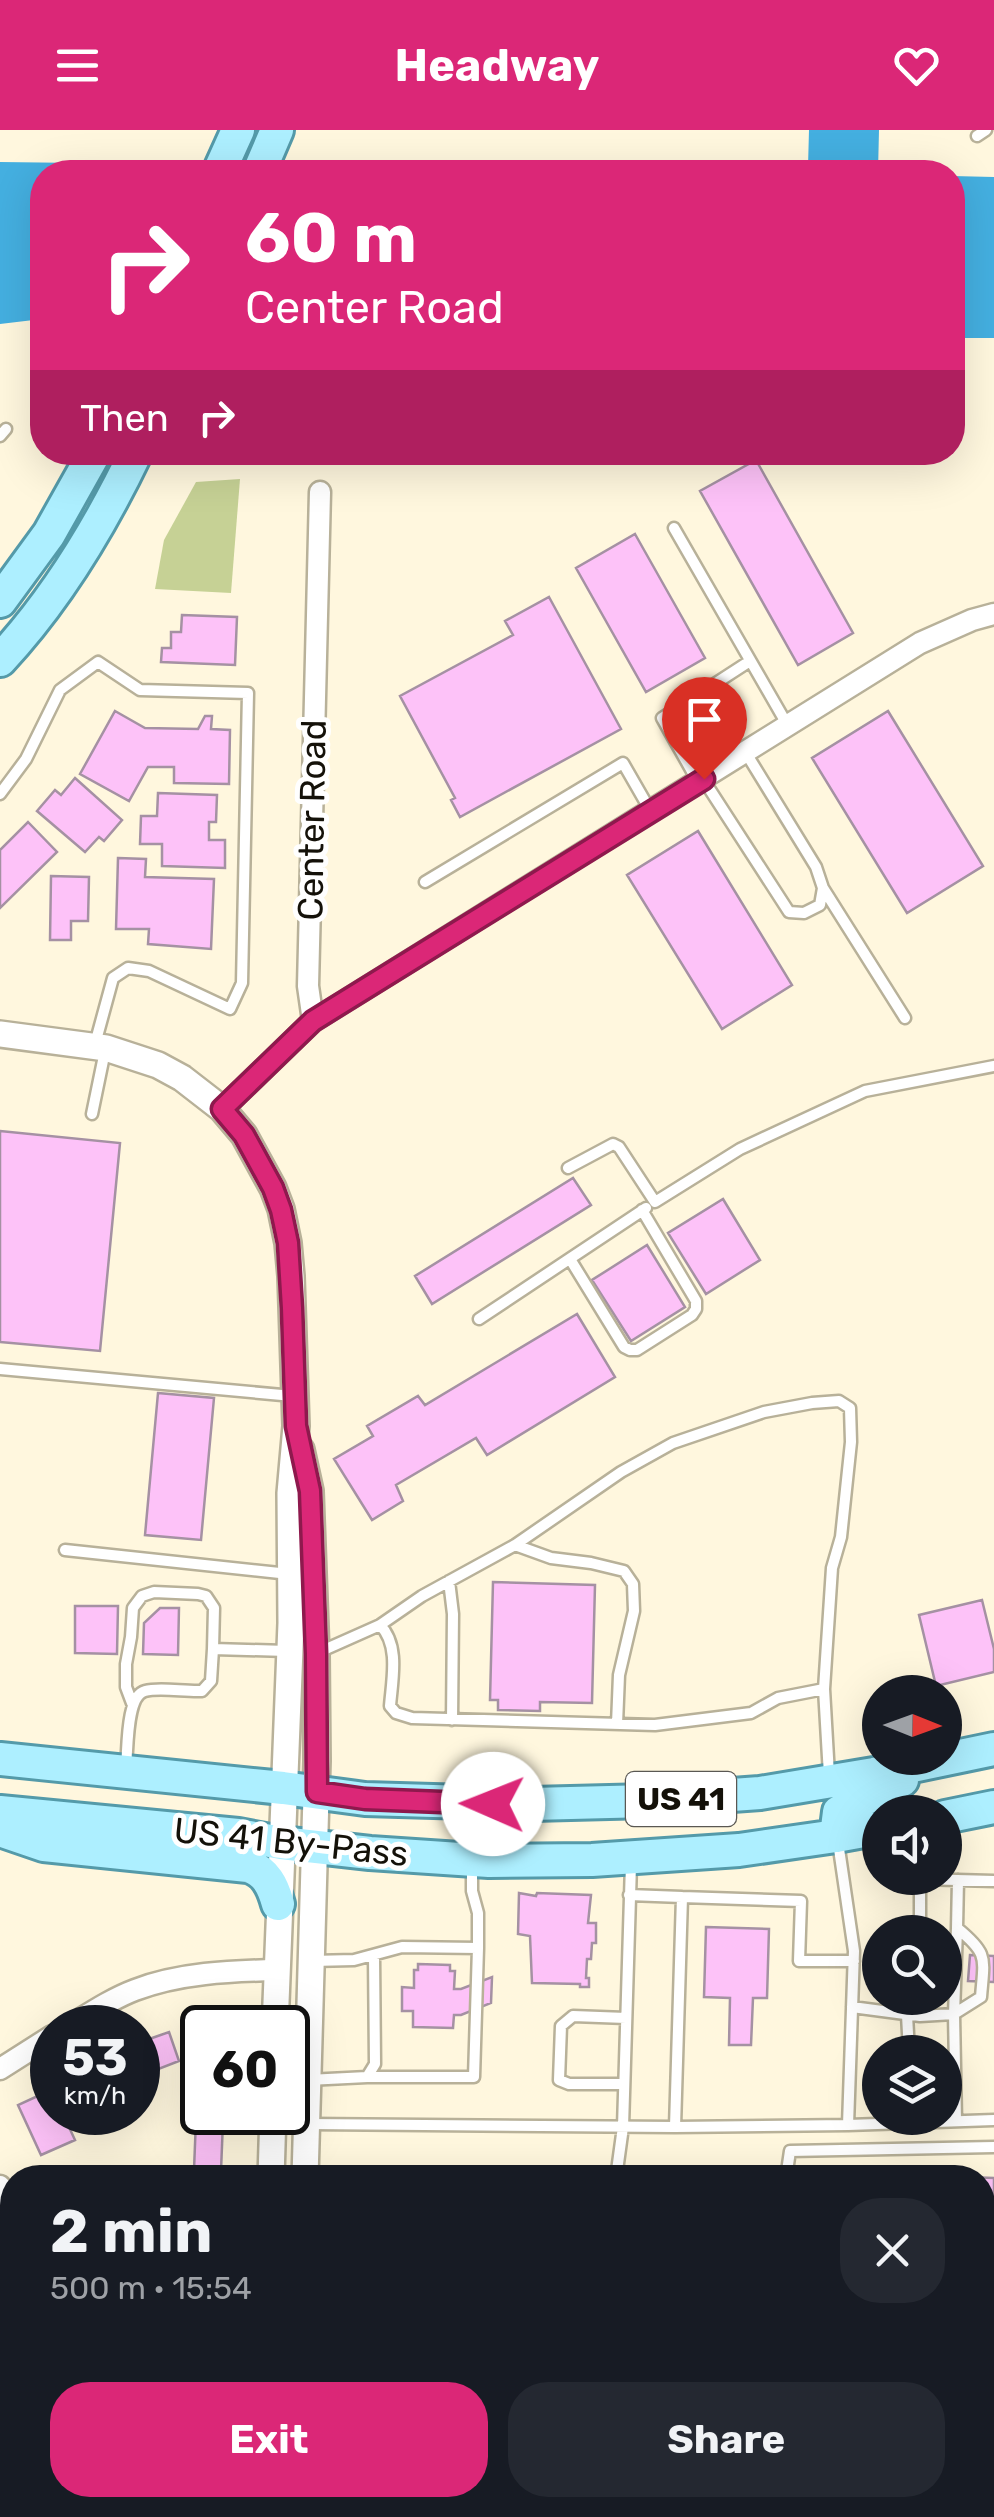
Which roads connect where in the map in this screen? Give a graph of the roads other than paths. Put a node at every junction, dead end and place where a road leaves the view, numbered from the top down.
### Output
1 (238, 130) edge
2 (277, 130) edge
3 (224, 160) edge
4 (264, 160) edge
5 (88, 465) edge
6 (130, 465) edge
7 (320, 492) dead end
8 (674, 528) dead end
9 (0, 601) edge
10 (994, 614) edge
11 (0, 660) edge
12 (750, 661) junction
13 (788, 726) junction
14 (746, 752) junction
15 (701, 781) junction
16 (0, 794) edge
17 (651, 811) junction
18 (425, 882) dead end
19 (823, 888) junction
20 (905, 1018) dead end
21 (313, 1021) junction
22 (0, 1034) edge
23 (100, 1046) junction
24 (994, 1066) edge
25 (222, 1109) junction
26 (92, 1114) dead end
27 (568, 1168) dead end
28 (655, 1202) junction
29 (642, 1210) junction
30 (570, 1258) junction
31 (479, 1319) dead end
32 (0, 1368) edge
33 (294, 1396) junction
34 (296, 1426) junction
35 (515, 1545) junction
36 (66, 1550) dead end
37 (290, 1574) junction
38 (448, 1580) junction
39 (380, 1625) junction
40 (213, 1649) junction
41 (289, 1651) junction
42 (316, 1654) junction
43 (824, 1689) junction
44 (132, 1703) junction
45 (452, 1720) junction
46 (617, 1724) junction
47 (994, 1749) edge
48 (962, 1756) edge
49 (0, 1759) edge
50 (126, 1772) junction
51 (865, 1775) edge
52 (910, 1775) edge
53 (829, 1782) junction
54 (283, 1788) junction
55 (317, 1792) junction
56 (994, 1807) edge
57 (0, 1812) edge
58 (962, 1814) edge
59 (0, 1830) edge
60 (862, 1831) edge
61 (836, 1836) junction
62 (280, 1843) junction
63 (315, 1846) junction
64 (631, 1858) junction
65 (472, 1860) junction
66 (962, 1880) edge
67 (994, 1881) edge
68 (630, 1895) junction
69 (682, 1897) junction
70 (278, 1904) junction
71 (962, 1932) edge
72 (478, 1948) junction
73 (374, 1956) junction
74 (312, 1961) junction
75 (854, 1961) junction
76 (276, 1970) junction
77 (106, 2005) edge
78 (275, 2005) edge
79 (852, 2008) junction
80 (862, 2009) edge
81 (962, 2009) edge
82 (914, 2015) edge
83 (626, 2018) junction
84 (310, 2020) edge
85 (911, 2035) edge
86 (30, 2050) edge
87 (0, 2068) edge
88 (367, 2078) junction
89 (310, 2080) edge
90 (624, 2084) junction
91 (994, 2120) edge
92 (962, 2121) edge
93 (310, 2124) edge
94 (862, 2124) edge
95 (848, 2125) junction
96 (623, 2127) junction
97 (675, 2127) junction
98 (272, 2135) edge
99 (306, 2135) edge
100 (994, 2147) edge
101 (271, 2165) edge
102 (304, 2165) edge
103 (618, 2165) edge
104 (788, 2165) edge

1 - 3 main road
2 - 4 main road
5 - 9 main road
6 - 11 main road
7 - 21 street, Center Road
8 - 12 lane
10 - 13 street
12 - 13 lane
12 - 15 lane
13 - 14 street
14 - 15 street
14 - 19 lane
15 - 17 street
15 - 19 lane
16 - 23 lane
17 - 18 lane
17 - 21 street
19 - 20 lane
21 - 25 street
22 - 23 street
23 - 25 street
23 - 26 lane
24 - 28 lane
25 - 33 street
27 - 28 lane
28 - 29 lane
29 - 30 lane
29 - 30 lane
30 - 31 lane
32 - 33 lane
33 - 34 street
34 - 37 street
34 - 42 street
35 - 38 lane
35 - 43 lane
35 - 46 lane
36 - 37 lane
37 - 41 street
38 - 39 lane
38 - 45 lane
39 - 42 lane
39 - 45 lane
40 - 41 lane
40 - 44 lane
40 - 44 lane
41 - 54 street
42 - 55 street
43 - 46 lane
43 - 53 lane
44 - 50 lane
45 - 46 lane
47 - 48 main road, US 41 By-Pass / US 41
49 - 50 main road, US 41 By-Pass / US 41
50 - 54 main road, US 41 By-Pass / US 41
51 - 53 main road, US 41 By-Pass / US 41
52 - 61 main road
53 - 55 main road, US 41 By-Pass / US 41
54 - 55 main road, US 41 By-Pass / US 41
54 - 62 street
55 - 63 street
56 - 58 main road
57 - 62 main road, US 41 By-Pass / US 41
59 - 70 main road
60 - 61 main road, US 41 By-Pass / US 41
61 - 64 main road, US 41 By-Pass / US 41
61 - 75 lane
62 - 63 main road, US 41 By-Pass / US 41
62 - 70 street
63 - 65 main road, US 41 By-Pass / US 41
63 - 74 street
64 - 65 main road, US 41 By-Pass / US 41
64 - 68 lane
65 - 72 lane
66 - 67 lane
68 - 69 lane
68 - 83 lane
69 - 75 lane
69 - 97 lane
70 - 76 street
71 - 81 lane
72 - 73 lane
72 - 88 lane
73 - 74 lane
73 - 88 lane
74 - 84 street
75 - 79 lane
76 - 77 street
76 - 78 street
79 - 80 lane
79 - 95 lane
82 - 85 lane
83 - 90 lane
83 - 90 lane
86 - 87 street
88 - 89 lane
90 - 96 lane
91 - 92 lane
93 - 96 lane
94 - 95 lane
95 - 97 lane
96 - 97 lane
96 - 103 lane
98 - 101 street
99 - 102 street
100 - 104 lane

